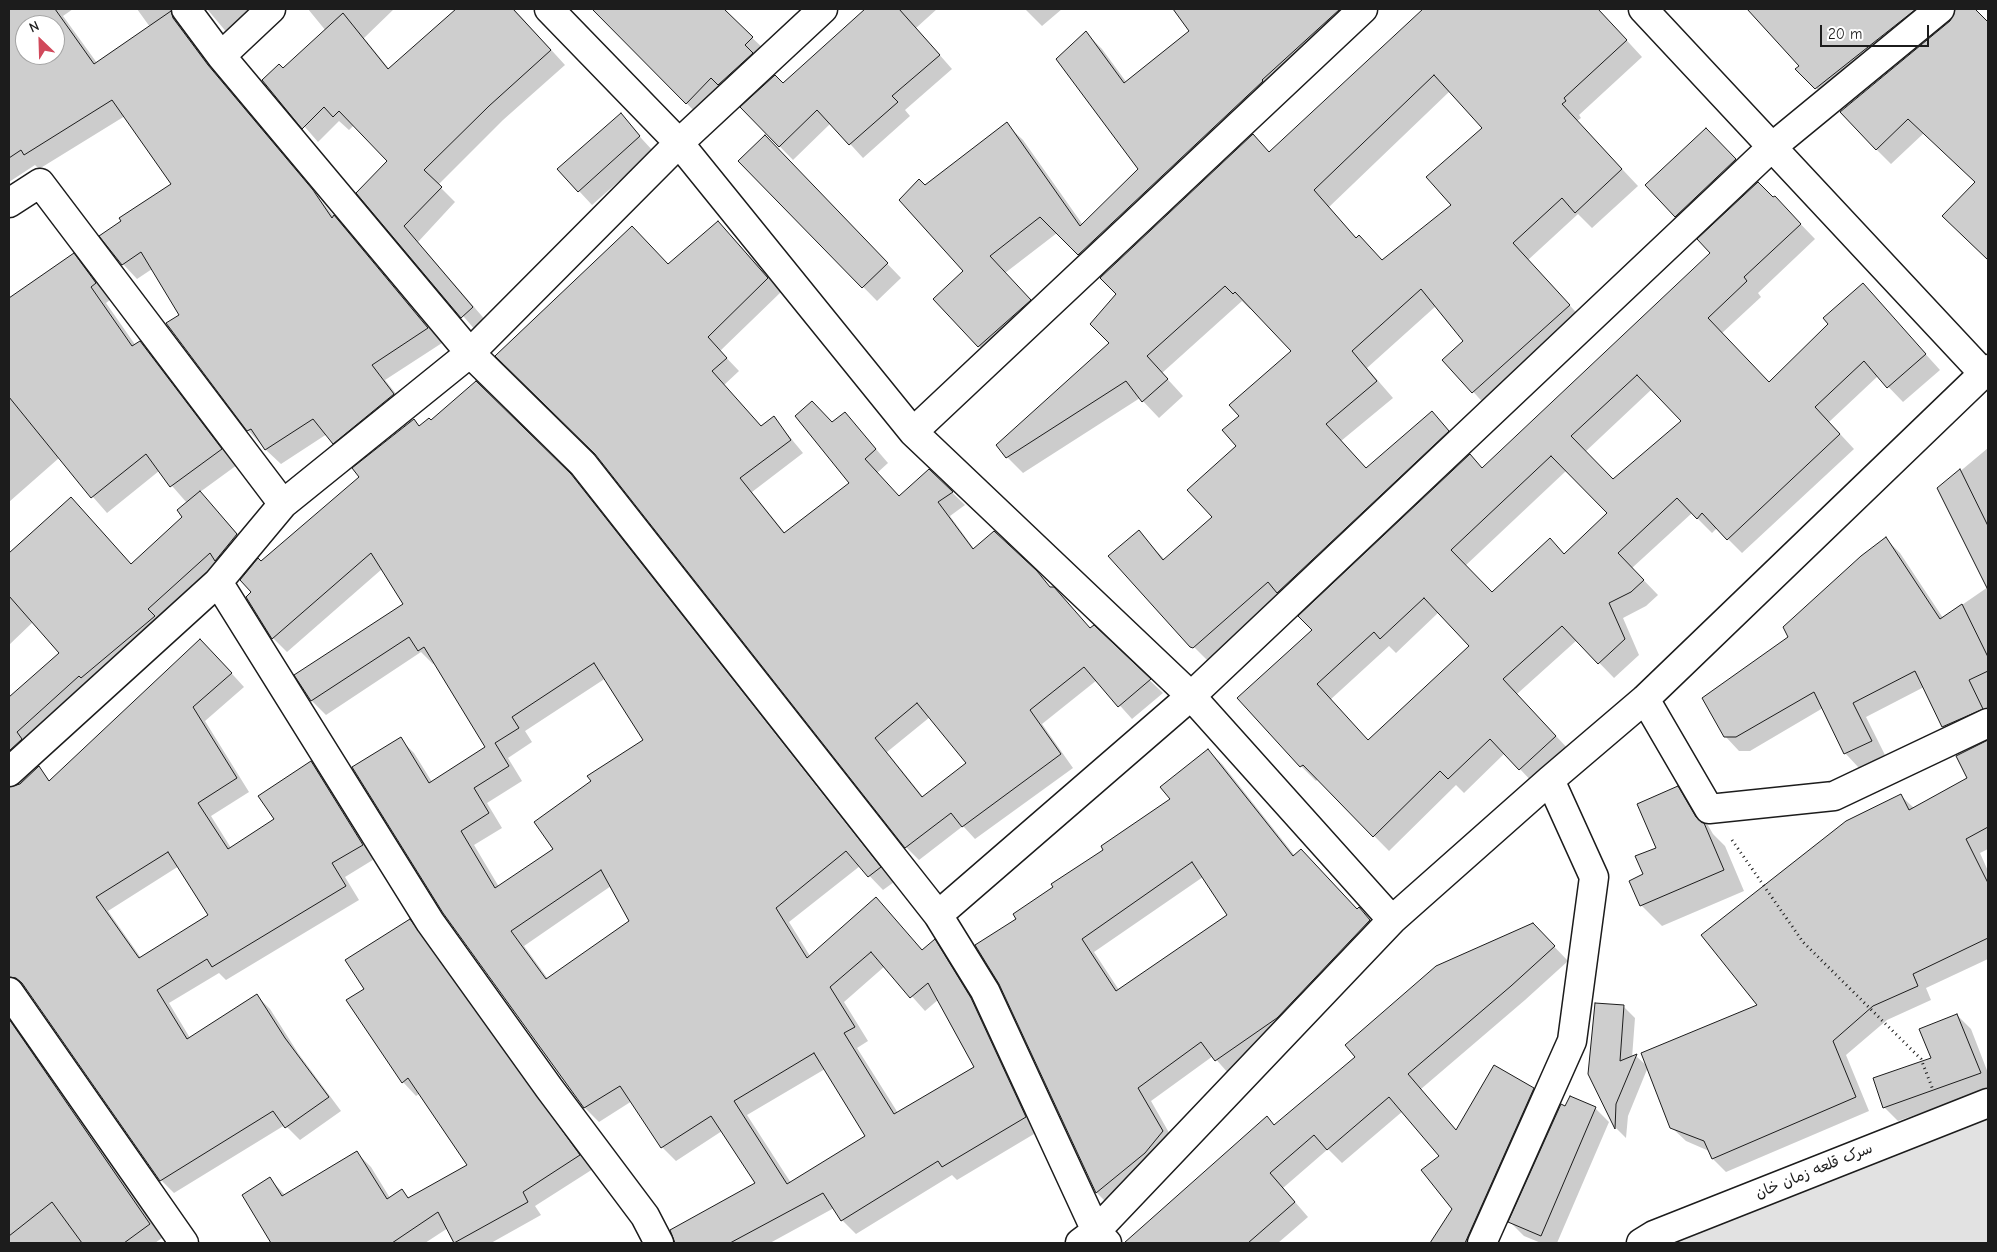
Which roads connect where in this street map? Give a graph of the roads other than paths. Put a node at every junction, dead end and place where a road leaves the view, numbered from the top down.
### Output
1 (186, 9) edge
2 (271, 9) edge
3 (549, 9) edge
4 (823, 9) edge
5 (1363, 9) edge
6 (1642, 9) edge
7 (1940, 9) edge
8 (221, 56) junction
9 (679, 143) junction
10 (1772, 147) junction
11 (9, 203) edge
12 (470, 353) junction
13 (1986, 372) edge
14 (912, 432) junction
15 (283, 504) junction
16 (218, 582) junction
17 (1191, 696) junction
18 (1645, 699) junction
19 (1988, 723) edge
20 (9, 772) edge
21 (1550, 780) junction
22 (938, 915) junction
23 (1392, 920) junction
24 (9, 992) edge
25 (1988, 1103) edge
26 (1094, 1239) edge
27 (184, 1243) edge
28 (659, 1243) edge
29 (1482, 1243) edge
30 (1641, 1243) edge

1 - 8 street
2 - 8 street
3 - 9 street
4 - 9 street
5 - 14 street
6 - 10 street
7 - 10 street
8 - 12 street
9 - 12 street
9 - 14 street
10 - 13 street
10 - 17 street
11 - 15 street
12 - 15 street
12 - 22 street
13 - 18 street
14 - 17 street
15 - 16 street
16 - 20 street
16 - 28 street
17 - 22 street
17 - 23 street
18 - 19 street
18 - 21 street
21 - 23 street
21 - 29 street
22 - 26 street
23 - 26 street
24 - 27 street
25 - 30 street, سرک قلعه زمان خان

